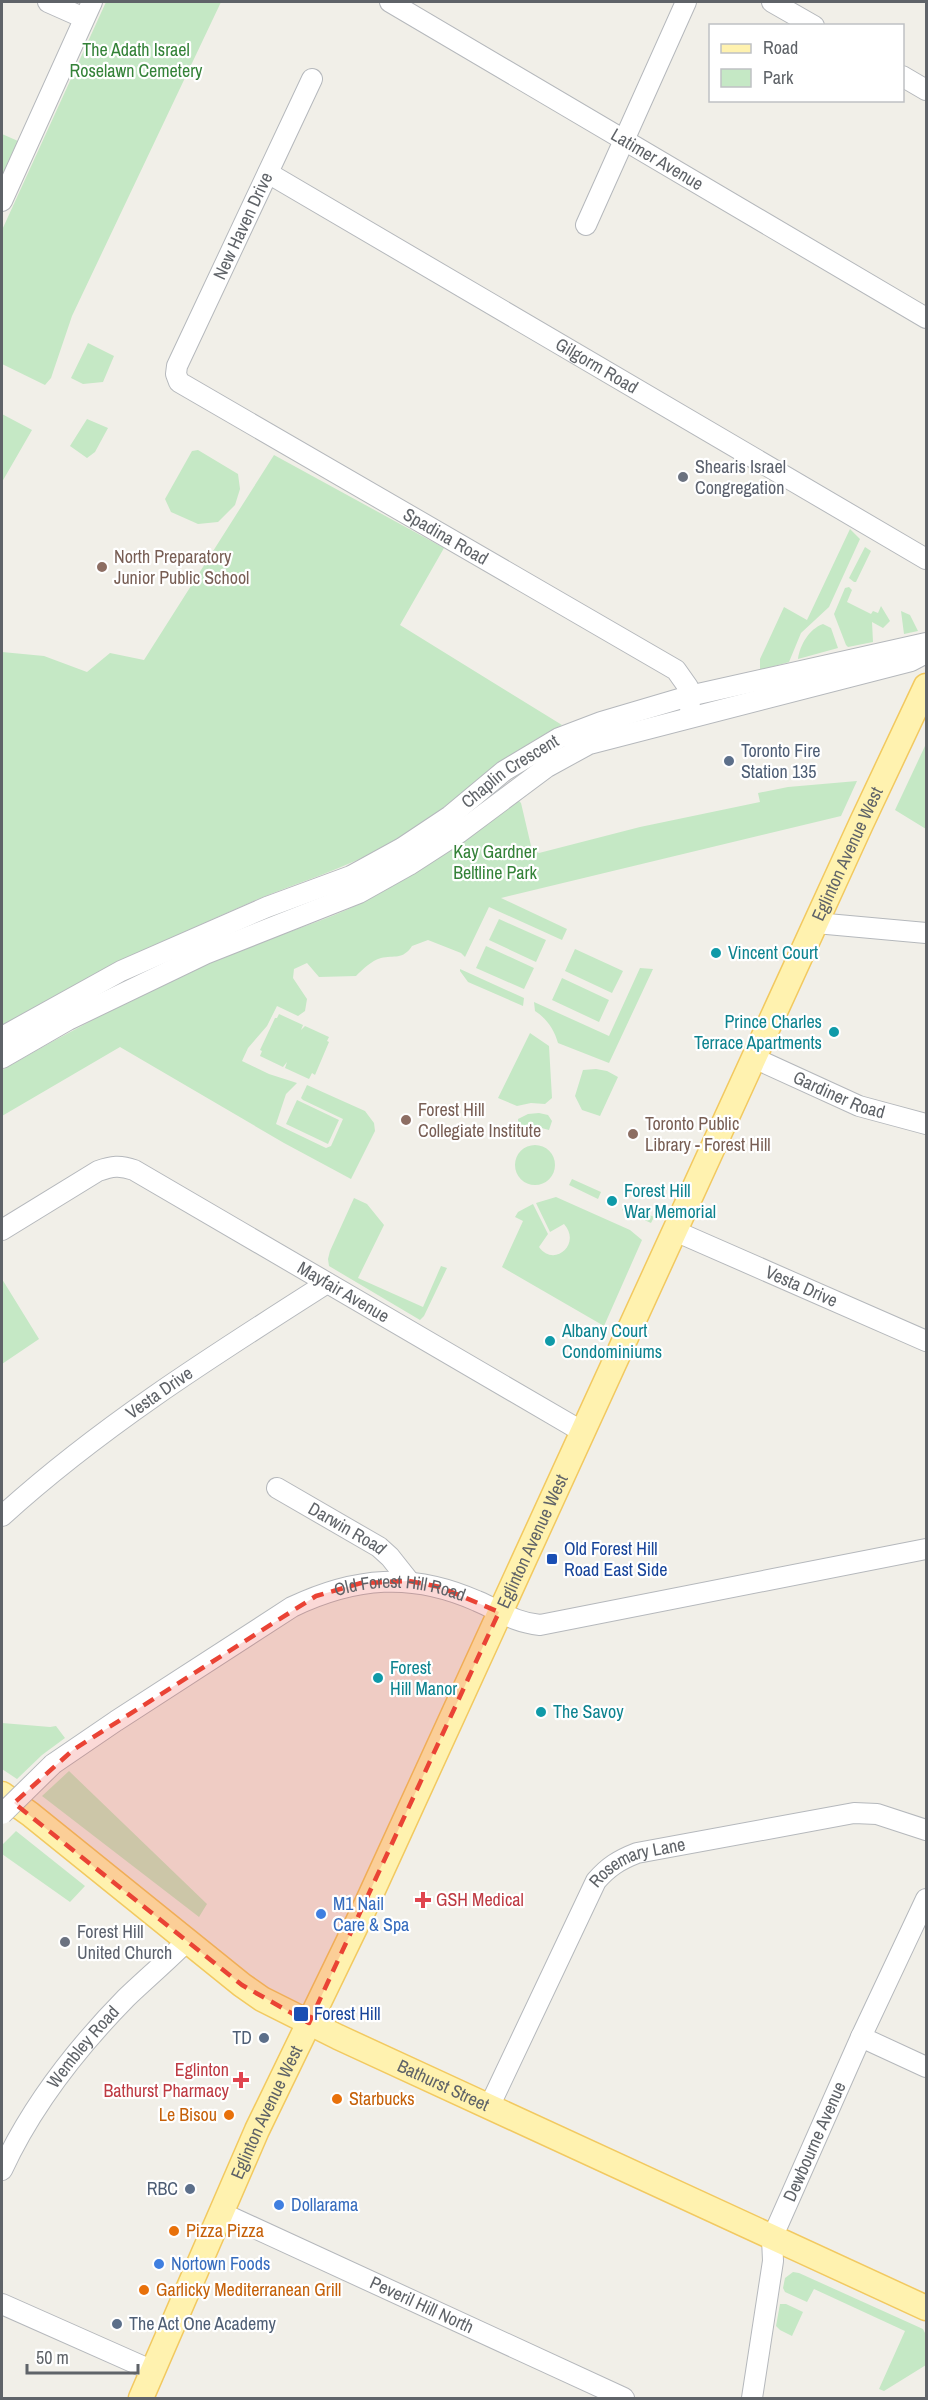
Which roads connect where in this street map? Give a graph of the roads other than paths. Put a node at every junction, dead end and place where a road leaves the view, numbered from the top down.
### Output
1 (48, 2) edge
2 (390, 2) edge
3 (686, 2) edge
4 (772, 2) edge
5 (88, 10) edge
6 (810, 24) edge
7 (904, 77) edge
8 (312, 79) dead end
9 (927, 90) edge
10 (624, 141) junction
11 (268, 173) junction
12 (2, 201) edge
13 (586, 225) dead end
14 (927, 318) edge
15 (176, 374) joint
16 (927, 559) edge
17 (927, 644) edge
18 (927, 653) edge
19 (927, 686) edge
20 (689, 696) junction
21 (691, 717) junction
22 (816, 923) junction
23 (927, 933) edge
24 (121, 971) junction
25 (128, 990) junction
26 (2, 1037) edge
27 (2, 1058) edge
28 (754, 1058) junction
29 (927, 1124) edge
30 (2, 1230) edge
31 (675, 1231) junction
32 (327, 1283) junction
33 (927, 1341) edge
34 (583, 1432) junction
35 (277, 1488) dead end
36 (2, 1516) edge
37 (927, 1549) edge
38 (409, 1581) junction
39 (499, 1612) junction
40 (2, 1794) edge
41 (2, 1814) edge
42 (927, 1830) edge
43 (927, 1899) edge
44 (187, 1941) junction
45 (309, 2023) junction
46 (861, 2037) junction
47 (927, 2067) edge
48 (489, 2107) junction
49 (2, 2170) edge
50 (222, 2213) junction
51 (772, 2238) junction
52 (2, 2304) edge
53 (927, 2308) edge
54 (153, 2371) junction
55 (142, 2398) edge
56 (624, 2398) edge
57 (753, 2398) edge

1 - 5 street
2 - 10 street, Latimer Avenue
3 - 10 street
4 - 6 street
5 - 12 street
7 - 9 street
8 - 11 street, New Haven Drive
10 - 13 street
10 - 14 street, Latimer Avenue
11 - 15 street, New Haven Drive
11 - 16 street, Gilgorm Road
15 - 20 street, Spadina Road
17 - 20 street, Chaplin Crescent
18 - 21 street, Chaplin Crescent
19 - 22 main road, Eglinton Avenue West
20 - 21 street, Spadina Road
20 - 24 street, Chaplin Crescent
21 - 25 street, Chaplin Crescent
22 - 23 street
22 - 28 main road, Eglinton Avenue West
24 - 25 street
24 - 26 street, Chaplin Crescent
25 - 27 street, Chaplin Crescent
28 - 29 street, Gardiner Road
28 - 31 main road, Eglinton Avenue West
30 - 32 street, Mayfair Avenue
31 - 33 street, Vesta Drive
31 - 34 main road, Eglinton Avenue West
32 - 34 street, Mayfair Avenue
32 - 36 street, Vesta Drive
34 - 39 main road, Eglinton Avenue West
35 - 38 street, Darwin Road
37 - 39 street, Old Forest Hill Road
38 - 39 street, Old Forest Hill Road
38 - 41 street, Old Forest Hill Road, bridge
39 - 45 main road, Eglinton Avenue West
40 - 44 main road, Bathurst Street
42 - 48 street, Rosemary Lane
43 - 46 street, Dewbourne Avenue
44 - 45 main road, Bathurst Street
44 - 49 street, Wembley Road
45 - 48 main road, Bathurst Street
45 - 50 main road, Eglinton Avenue West
46 - 47 street
46 - 51 street, Dewbourne Avenue
48 - 51 main road, Bathurst Street
50 - 54 main road, Eglinton Avenue West
50 - 56 street, Peveril Hill North
51 - 53 main road, Bathurst Street
51 - 57 street, Dewbourne Avenue
52 - 54 street
54 - 55 main road, Eglinton Avenue West

